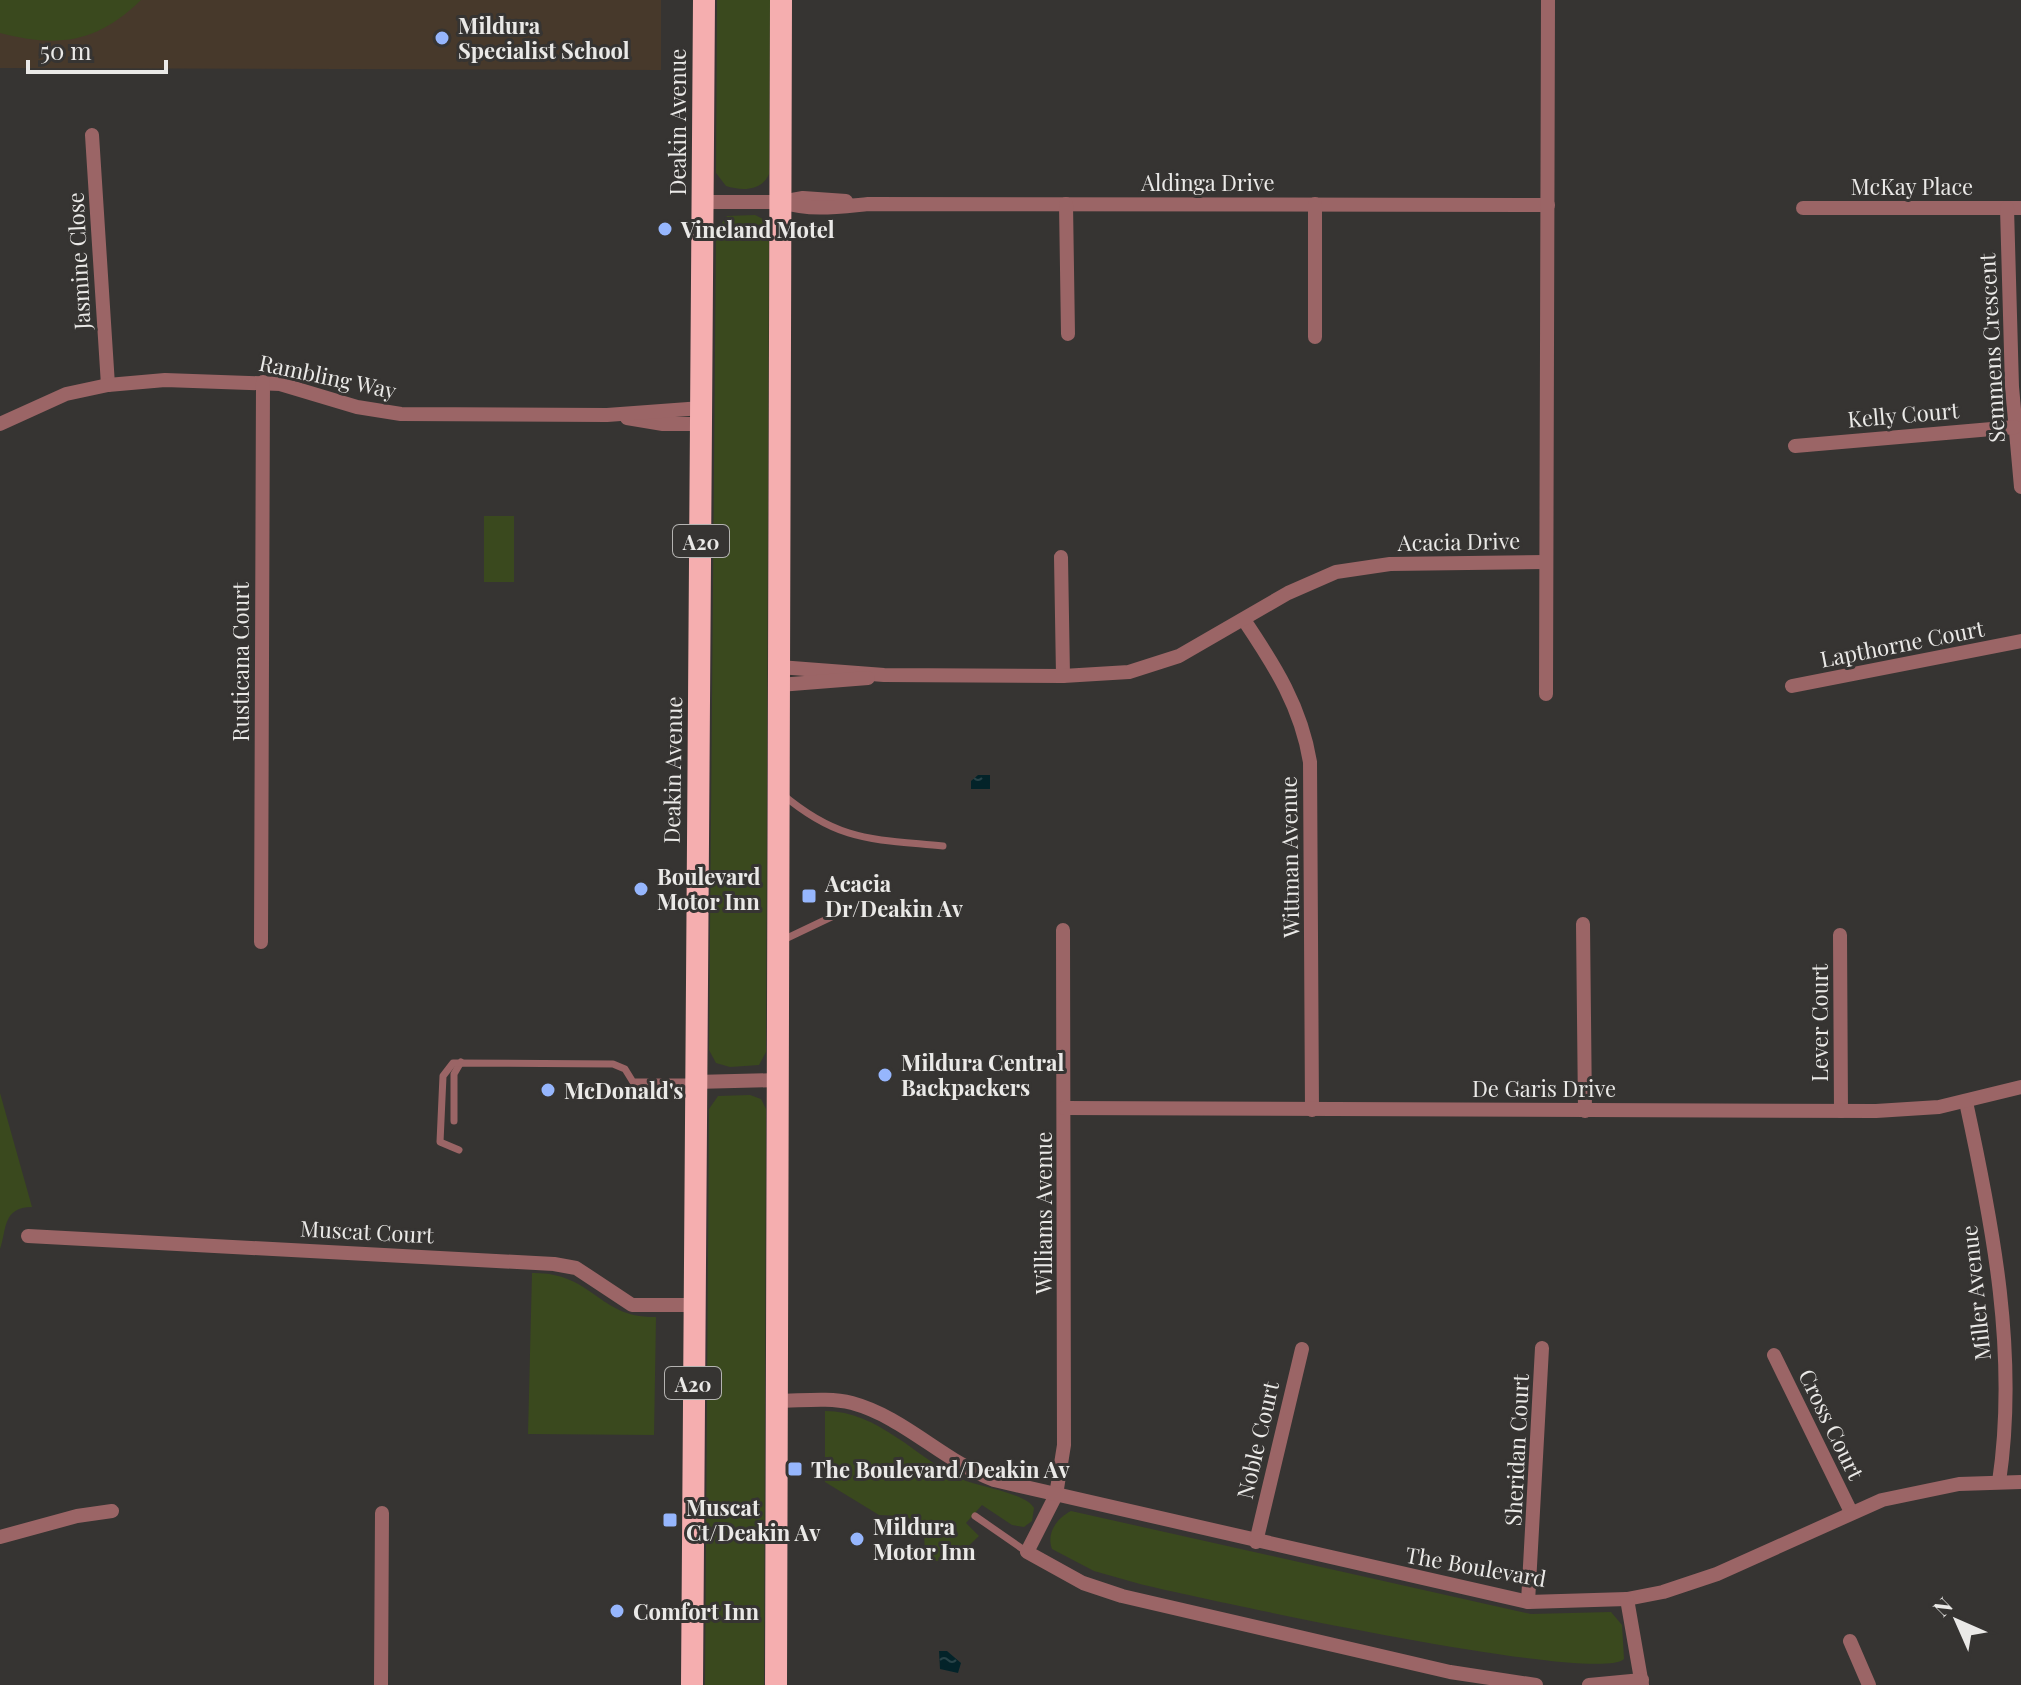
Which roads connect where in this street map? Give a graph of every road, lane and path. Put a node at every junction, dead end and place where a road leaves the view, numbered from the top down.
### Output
1 (704, 0) edge
2 (781, 0) edge
3 (1548, 0) edge
4 (92, 135) dead end
5 (703, 202) junction
6 (781, 202) junction
7 (1066, 204) junction
8 (1315, 204) junction
9 (1548, 205) junction
10 (1803, 208) dead end
11 (2014, 208) edge
12 (1068, 334) dead end
13 (1315, 337) dead end
14 (263, 382) junction
15 (108, 385) junction
16 (702, 416) junction
17 (0, 424) edge
18 (2015, 427) junction
19 (1795, 446) dead end
20 (2021, 487) edge
21 (1061, 557) dead end
22 (1546, 562) junction
23 (1244, 620) junction
24 (2021, 641) edge
25 (779, 676) junction
26 (1063, 676) junction
27 (1792, 686) dead end
28 (1546, 694) dead end
29 (781, 793) junction
30 (943, 846) dead end
31 (846, 910) dead end
32 (1583, 924) dead end
33 (1063, 930) dead end
34 (1840, 935) dead end
35 (261, 942) dead end
36 (779, 942) junction
37 (461, 1062) junction
38 (778, 1080) junction
39 (695, 1082) junction
40 (2021, 1087) edge
41 (1966, 1102) junction
42 (1064, 1108) junction
43 (1312, 1110) junction
44 (1585, 1111) junction
45 (1841, 1111) junction
46 (454, 1121) dead end
47 (459, 1150) dead end
48 (28, 1236) dead end
49 (693, 1305) junction
50 (1542, 1348) dead end
51 (1302, 1349) dead end
52 (1774, 1355) dead end
53 (777, 1401) junction
54 (1999, 1482) junction
55 (2021, 1482) edge
56 (1056, 1495) junction
57 (112, 1511) dead end
58 (1851, 1512) junction
59 (382, 1513) dead end
60 (975, 1516) dead end
61 (0, 1537) edge
62 (1256, 1542) junction
63 (1027, 1552) junction
64 (1627, 1599) junction
65 (1528, 1602) junction
66 (1850, 1641) dead end
67 (1642, 1682) edge
68 (381, 1685) edge
69 (692, 1685) edge
70 (776, 1685) edge
71 (1536, 1685) edge
72 (1589, 1685) edge
73 (1869, 1685) edge

1 - 5 highway, Deakin Avenue / A20
2 - 6 highway
3 - 9 street, Acacia Drive
4 - 15 street, Jasmine Close
5 - 6 street, Aldinga Drive
5 - 16 highway, Deakin Avenue / A20
6 - 7 street, Aldinga Drive
6 - 25 highway
7 - 8 street, Aldinga Drive
7 - 12 street
8 - 9 street, Aldinga Drive
8 - 13 street
9 - 22 street, Acacia Drive
10 - 11 street, McKay Place
11 - 18 street, Semmens Crescent
14 - 15 street, Rambling Way
14 - 16 street, Rambling Way
14 - 35 street, Rusticana Court
15 - 17 street, Rambling Way
16 - 39 highway, Deakin Avenue / A20
18 - 19 street, Kelly Court
18 - 20 street, Semmens Crescent
21 - 26 street
22 - 23 street, Acacia Drive
22 - 28 street
23 - 26 street, Acacia Drive
23 - 43 street, Wittman Avenue
24 - 27 street, Lapthorne Court
25 - 26 street, Acacia Drive
25 - 29 highway
29 - 30 lane
29 - 36 highway
31 - 36 lane
32 - 44 street
33 - 42 street, Williams Avenue
34 - 45 street, Lever Court
36 - 38 highway
37 - 39 lane
37 - 46 lane
37 - 47 lane
38 - 39 street
38 - 53 highway
39 - 49 highway, Deakin Avenue / A20
40 - 41 street, De Garis Drive
41 - 45 street, De Garis Drive
41 - 54 street, Miller Avenue
42 - 43 street, De Garis Drive
42 - 56 street, Williams Avenue
43 - 44 street, De Garis Drive
44 - 45 street, De Garis Drive
48 - 49 street, Muscat Court
49 - 69 highway, Deakin Avenue / A20
50 - 65 street, Sheridan Court
51 - 62 street, Noble Court
52 - 58 street, Cross Court
53 - 56 street, The Boulevard
53 - 70 highway
54 - 55 street, The Boulevard
54 - 58 street, The Boulevard
56 - 62 street, The Boulevard
56 - 63 street
57 - 61 street
58 - 64 street, The Boulevard
59 - 68 street
60 - 63 lane
62 - 65 street, The Boulevard
63 - 71 street
64 - 65 street, The Boulevard
64 - 67 street
66 - 73 street
67 - 72 street

